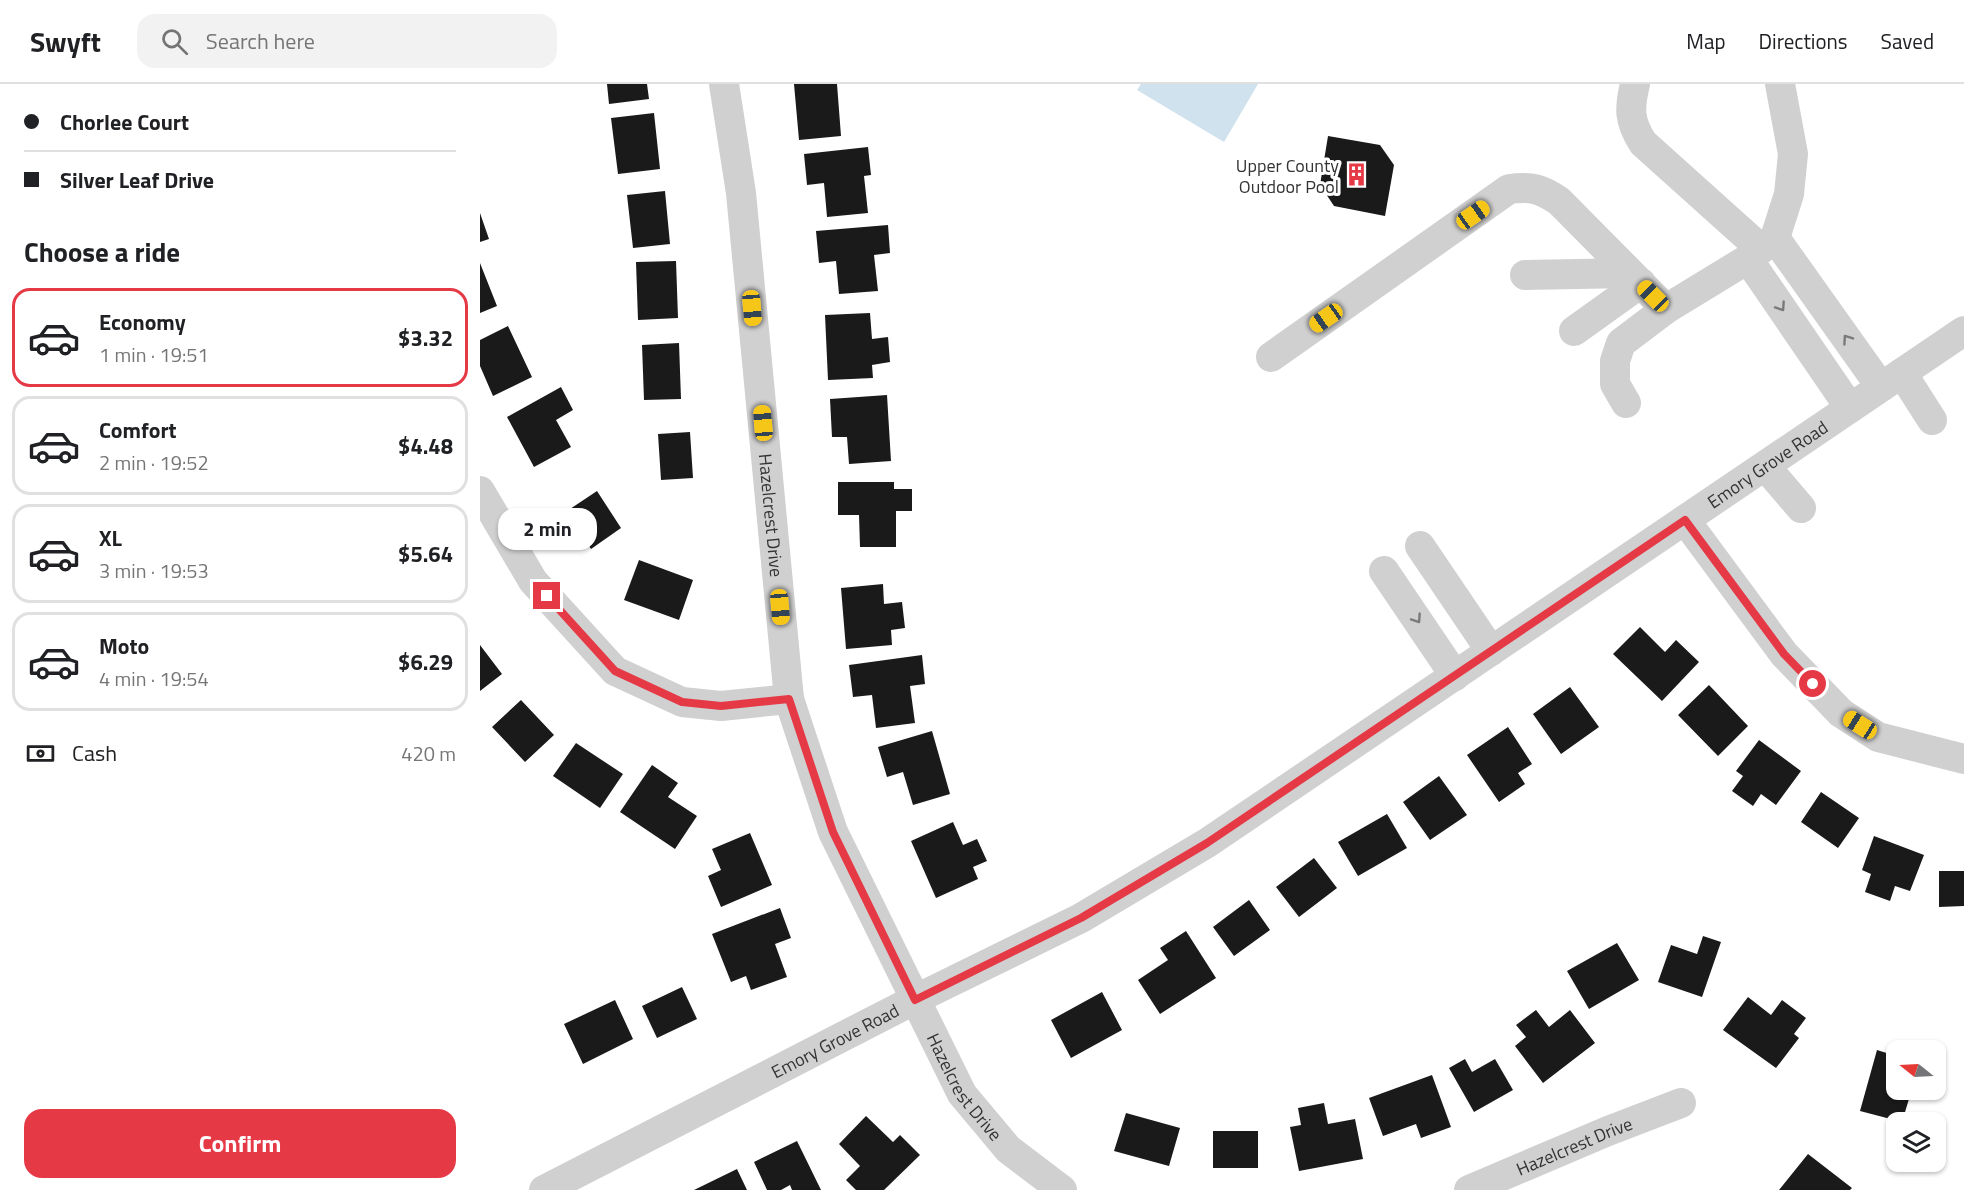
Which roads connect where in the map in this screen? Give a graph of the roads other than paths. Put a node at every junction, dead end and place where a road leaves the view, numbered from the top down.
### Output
1 (724, 84) edge
2 (1635, 84) edge
3 (1780, 84) edge
4 (1761, 249) junction
5 (1525, 275) dead end
6 (1635, 278) junction
7 (1666, 309) junction
8 (1575, 331) dead end
9 (1964, 331) edge
10 (1271, 357) dead end
11 (1892, 380) junction
12 (1626, 403) dead end
13 (1850, 408) junction
14 (1932, 420) dead end
15 (1765, 466) junction
16 (480, 491) edge
17 (1801, 508) dead end
18 (1685, 520) junction
19 (1420, 546) dead end
20 (1384, 571) dead end
21 (1491, 651) junction
22 (1455, 676) junction
23 (789, 699) junction
24 (1964, 759) edge
25 (915, 1000) junction
26 (1681, 1103) dead end
27 (544, 1190) edge
28 (1062, 1190) edge
29 (1469, 1190) edge

1 - 23 street, Hazelcrest Drive
2 - 4 street
3 - 4 street
4 - 7 street
11 -> 4 street
4 -> 13 street
5 - 6 street
6 - 7 street
6 - 8 street
6 - 10 street
7 - 12 street
9 - 11 street, Emory Grove Road
11 - 13 street, Emory Grove Road
11 - 14 street
13 - 15 street, Emory Grove Road
15 - 17 street
15 - 18 street, Emory Grove Road
16 - 23 street
18 - 21 street, Emory Grove Road
18 - 24 street
19 - 21 street
20 -> 22 street
21 - 22 street, Emory Grove Road
22 - 25 street, Emory Grove Road
23 - 25 street, Hazelcrest Drive
25 - 27 street, Emory Grove Road
25 - 28 street, Hazelcrest Drive
26 - 29 street, Hazelcrest Drive

